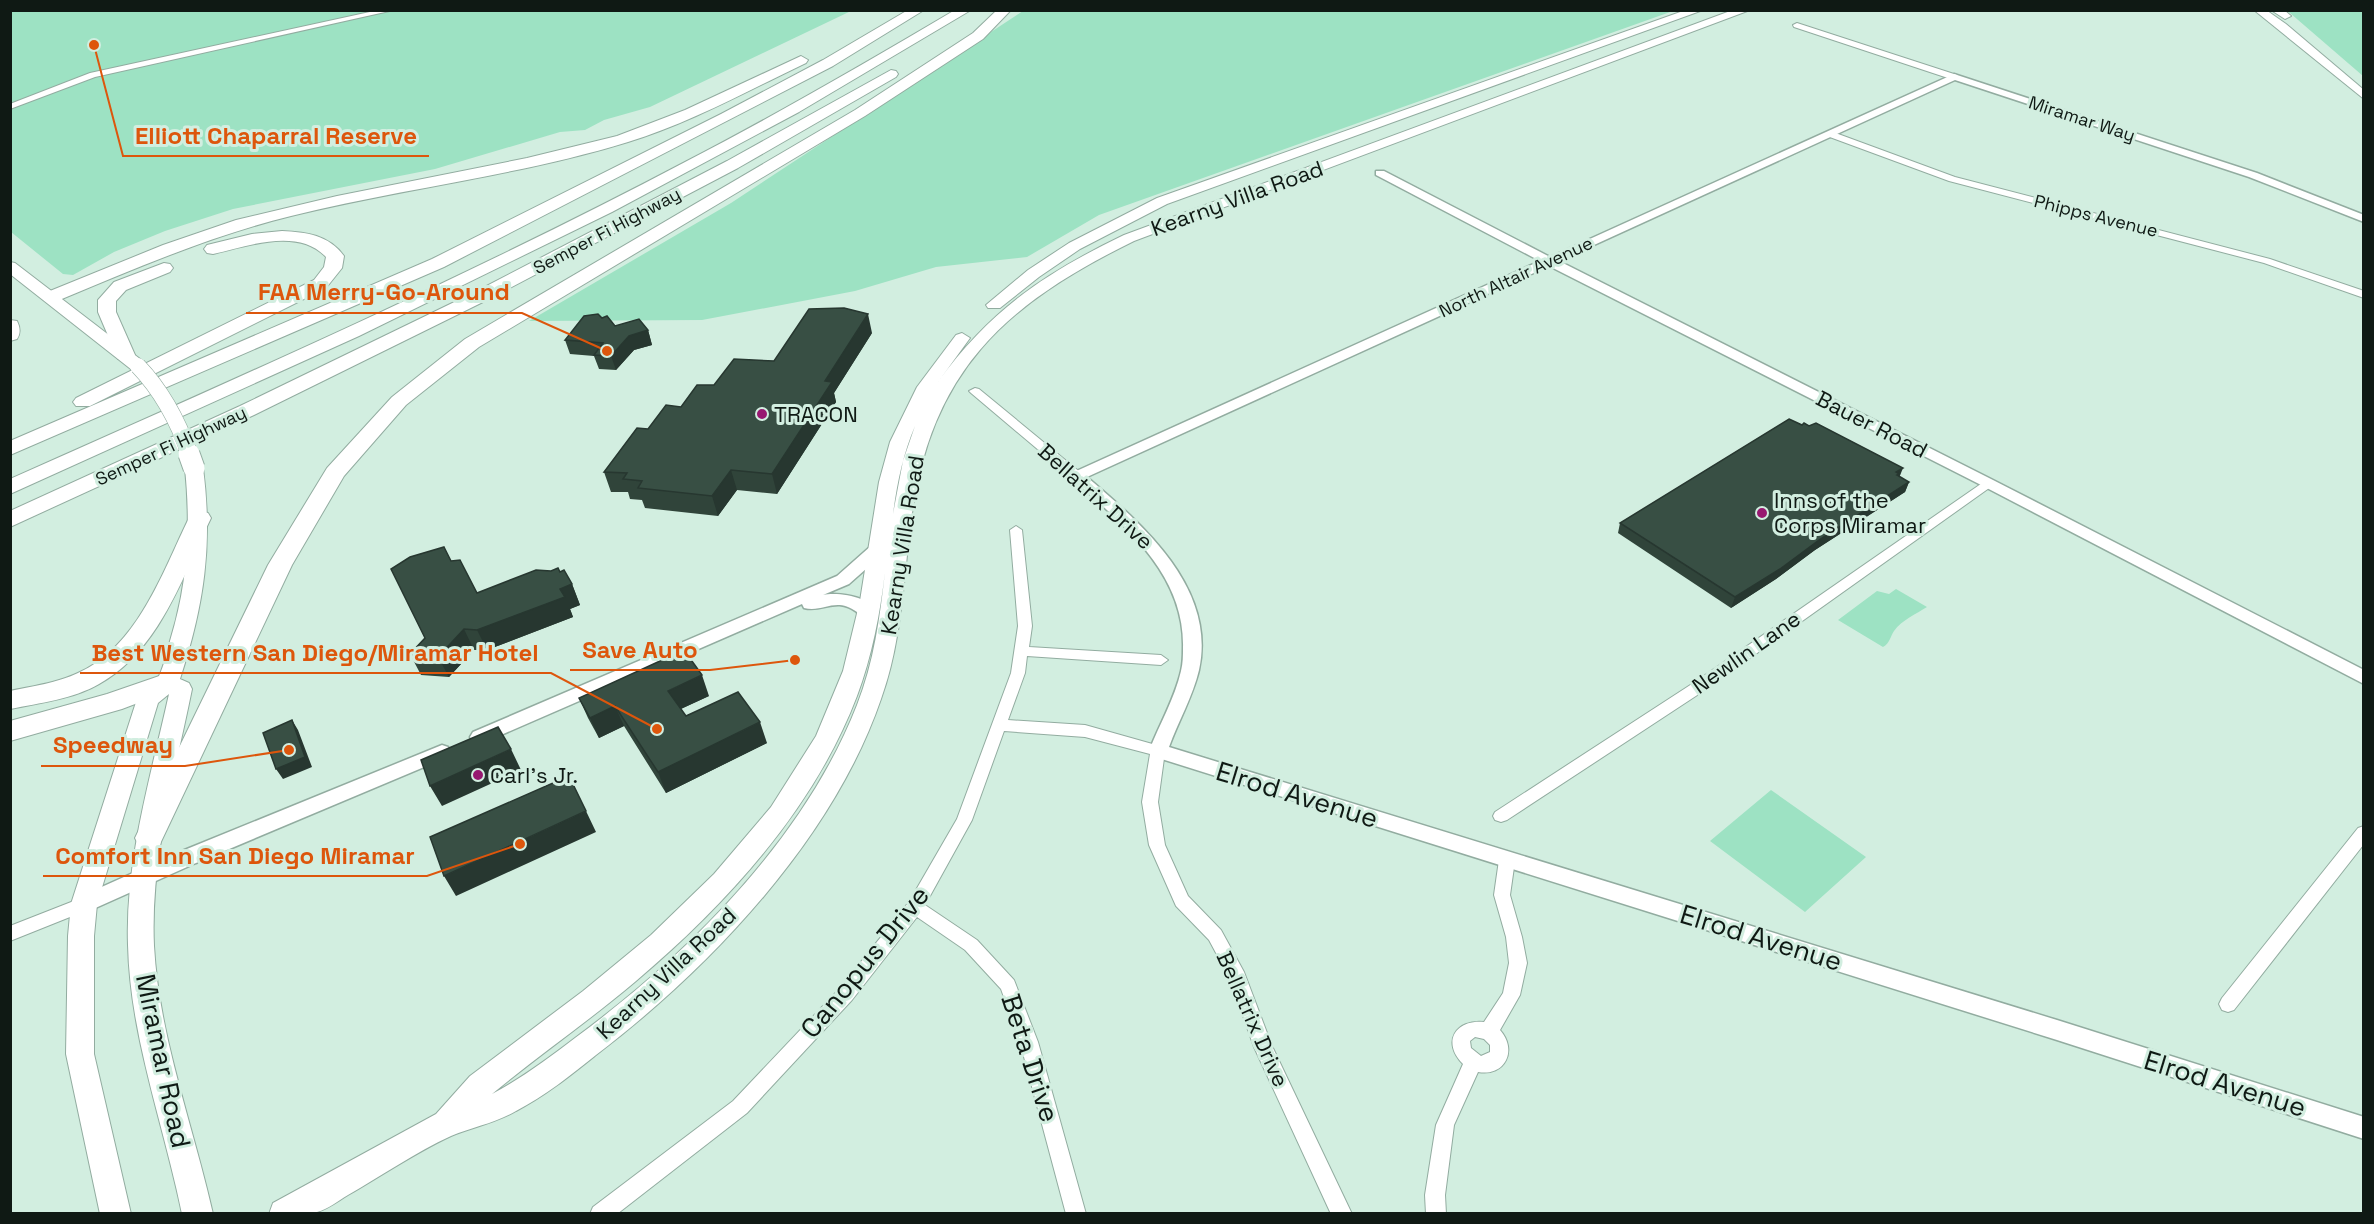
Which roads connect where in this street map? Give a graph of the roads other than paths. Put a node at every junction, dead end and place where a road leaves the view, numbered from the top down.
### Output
1 (391, 10) edge
2 (918, 10) edge
3 (951, 10) edge
4 (965, 10) edge
5 (995, 10) edge
6 (1005, 10) edge
7 (1698, 10) edge
8 (1745, 10) edge
9 (2259, 10) edge
10 (2278, 12) edge
11 (896, 24) junction
12 (1797, 25) dead end
13 (1954, 77) junction
14 (2364, 81) edge
15 (2364, 96) edge
16 (10, 107) edge
17 (1830, 134) junction
18 (1380, 173) dead end
19 (2253, 175) junction
20 (2364, 210) edge
21 (2364, 219) edge
22 (1551, 262) junction
23 (10, 266) edge
24 (2364, 295) edge
25 (51, 297) junction
26 (10, 325) edge
27 (10, 335) edge
28 (132, 360) junction
29 (975, 391) dead end
30 (264, 403) junction
31 (10, 449) edge
32 (10, 475) edge
33 (1077, 476) junction
34 (1988, 483) junction
35 (10, 487) edge
36 (200, 518) junction
37 (10, 520) edge
38 (1016, 530) dead end
39 (10, 535) edge
40 (878, 549) junction
41 (768, 614) junction
42 (867, 624) junction
43 (1021, 651) junction
44 (1161, 660) dead end
45 (2364, 678) edge
46 (168, 682) junction
47 (10, 700) edge
48 (999, 725) junction
49 (10, 731) edge
50 (1158, 751) junction
51 (1501, 816) dead end
52 (2364, 832) edge
53 (149, 838) junction
54 (1507, 860) junction
55 (143, 879) junction
56 (84, 904) junction
57 (915, 907) junction
58 (10, 934) edge
59 (2228, 1004) dead end
60 (1489, 1031) junction
61 (1473, 1061) junction
62 (444, 1124) junction
63 (2364, 1128) edge
64 (116, 1214) edge
65 (198, 1214) edge
66 (284, 1214) edge
67 (600, 1214) edge
68 (1076, 1214) edge
69 (1342, 1214) edge
70 (1436, 1214) edge

1 - 16 street
2 - 11 highway
3 - 32 highway
4 - 35 highway
5 - 30 highway, Semper Fi Highway
6 - 53 highway
7 - 40 main road, Kearny Villa Road
8 - 62 main road, Kearny Villa Road
9 - 15 main road
10 - 14 main road
11 - 25 highway
11 - 31 highway
12 - 13 street, Miramar Way
13 - 17 street, North Altair Avenue
13 - 19 street, Miramar Way
17 - 22 street, North Altair Avenue
17 - 24 street, Phipps Avenue
18 - 22 street, Bauer Road
19 - 20 street
19 - 21 street, Miramar Way
22 - 33 street, North Altair Avenue
22 - 34 street, Bauer Road
23 - 25 main road
25 - 28 main road
26 - 27 highway
28 - 31 highway
28 - 36 main road, bridge
29 - 33 street, Bellatrix Drive
30 - 37 highway, Semper Fi Highway
30 - 39 highway
33 - 50 street, Bellatrix Drive
34 - 45 street, Bauer Road
34 - 51 street, Newlin Lane
36 - 46 main road
36 - 47 highway
38 - 43 street, Canopus Drive
40 - 41 street
40 - 42 main road, Kearny Villa Road
41 - 42 street
41 - 55 street
42 - 62 main road, Kearny Villa Road
43 - 44 street
43 - 48 street, Canopus Drive
46 - 49 highway
46 - 53 main road, Miramar Road
46 - 56 main road
48 - 50 street
48 - 57 street, Canopus Drive
50 - 54 street, Elrod Avenue
50 - 69 street, Bellatrix Drive
52 - 59 street
53 - 55 main road, Miramar Road
54 - 60 street
54 - 63 street, Elrod Avenue
55 - 56 street
55 - 65 main road, Miramar Road
56 - 58 street
56 - 64 main road
57 - 67 street, Canopus Drive
57 - 68 street, Beta Drive
60 - 61 street
60 - 61 street
61 - 70 street
62 - 66 main road, Kearny Villa Road

